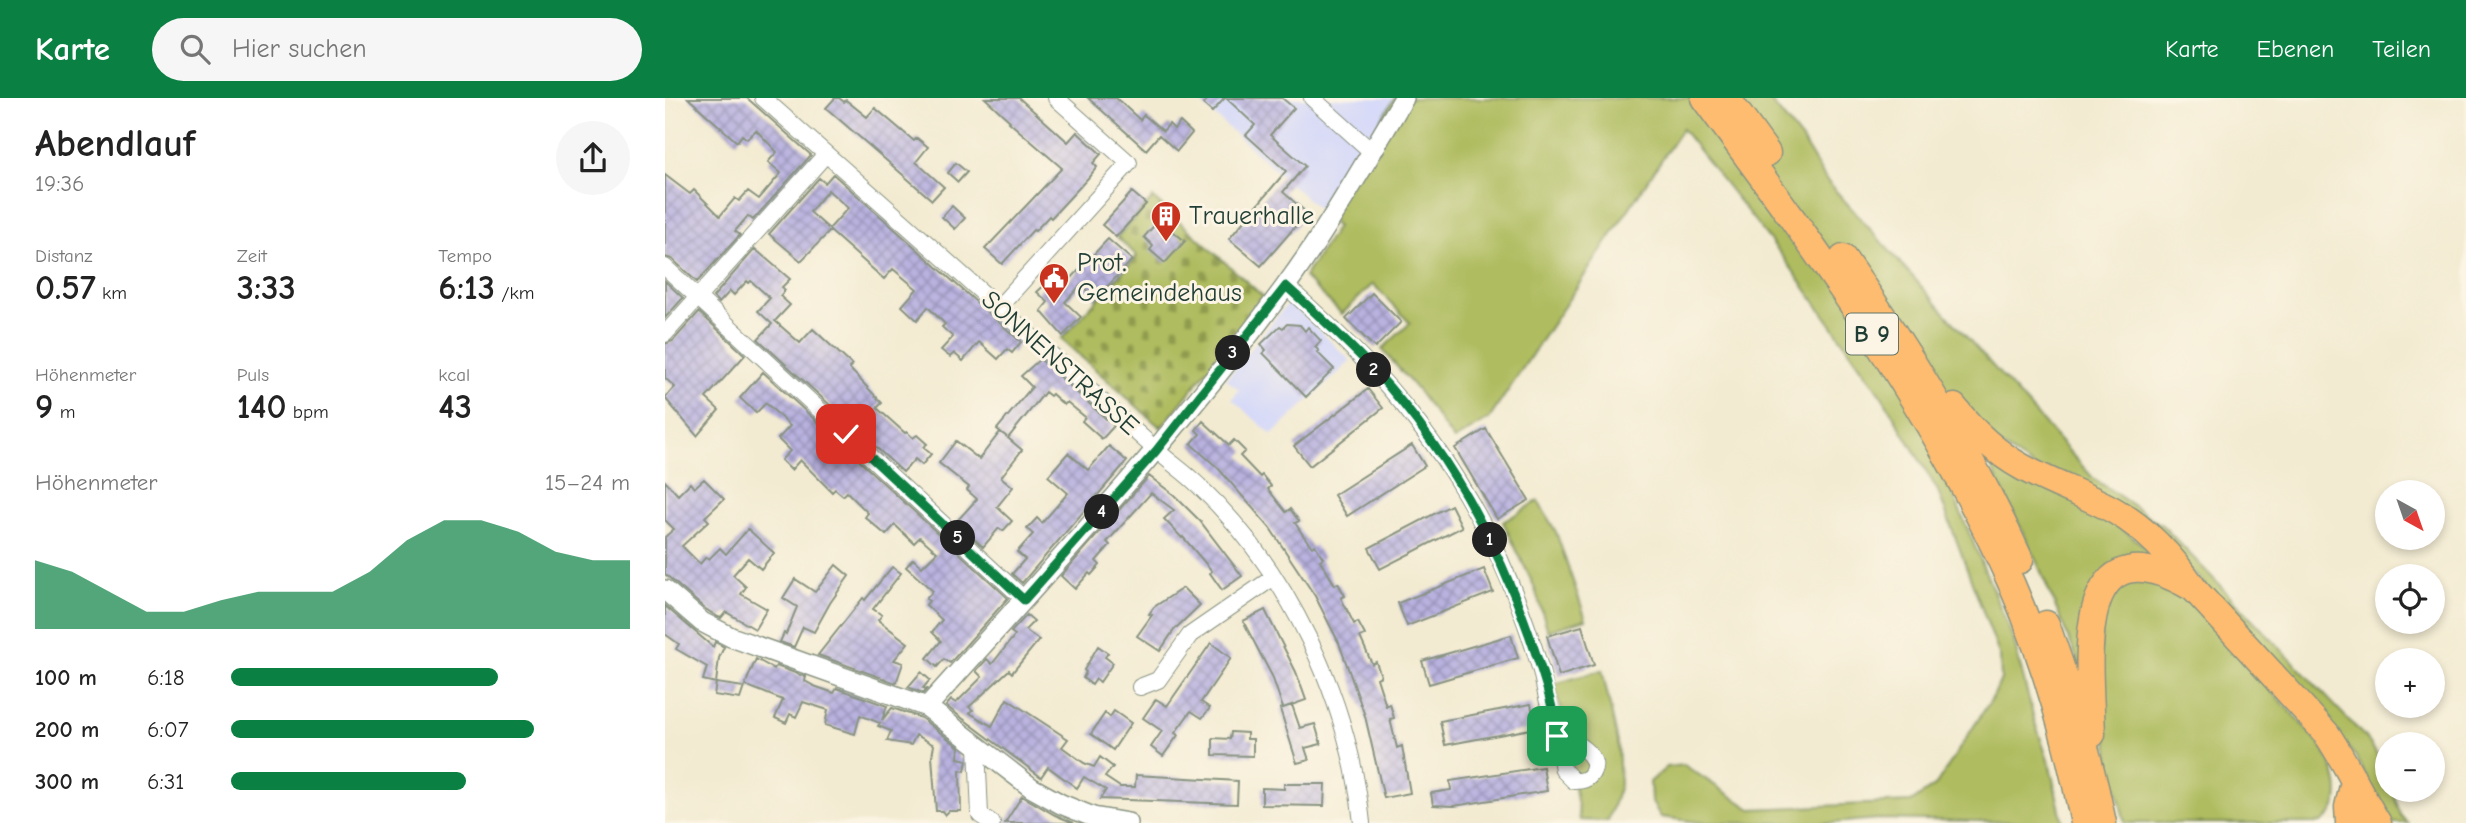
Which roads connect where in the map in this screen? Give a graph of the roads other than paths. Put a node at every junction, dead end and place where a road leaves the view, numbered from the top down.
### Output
1 (763, 98) edge
2 (1056, 98) edge
3 (1312, 98) edge
4 (1404, 98) edge
5 (1704, 98) edge
6 (1727, 98) edge
7 (1372, 152) junction
8 (826, 154) junction
9 (665, 267) edge
10 (1286, 286) junction
11 (698, 297) junction
12 (999, 307) junction
13 (665, 334) edge
14 (1913, 362) junction
15 (1156, 451) junction
16 (1274, 577) junction
17 (665, 590) edge
18 (2195, 590) junction
19 (1024, 600) junction
20 (1140, 687) dead end
21 (927, 707) junction
22 (1556, 727) dead end
23 (977, 746) junction
24 (2093, 775) junction
25 (2358, 813) edge
26 (992, 823) edge
27 (1128, 823) edge
28 (1361, 823) edge
29 (2084, 823) edge
30 (2103, 823) edge

1 - 8 street, SONNENSTRASSE
2 - 12 street
3 - 7 street
4 - 7 street
5 - 29 highway, B 9
6 - 14 highway, B 9
7 - 10 street
8 - 11 street
8 - 12 street, SONNENSTRASSE
9 - 11 street
10 - 15 street
10 - 22 street
11 - 13 street
11 - 19 street
12 - 15 street, SONNENSTRASSE
14 - 18 highway
14 - 24 highway, B 9
15 - 16 street, SONNENSTRASSE
15 - 19 street
16 - 20 street
16 - 28 street, SONNENSTRASSE
17 - 21 street
18 - 24 highway, B 9
18 - 25 highway, B 9
19 - 21 street
21 - 23 street
23 - 26 street
23 - 27 street
24 - 30 highway, B 9

